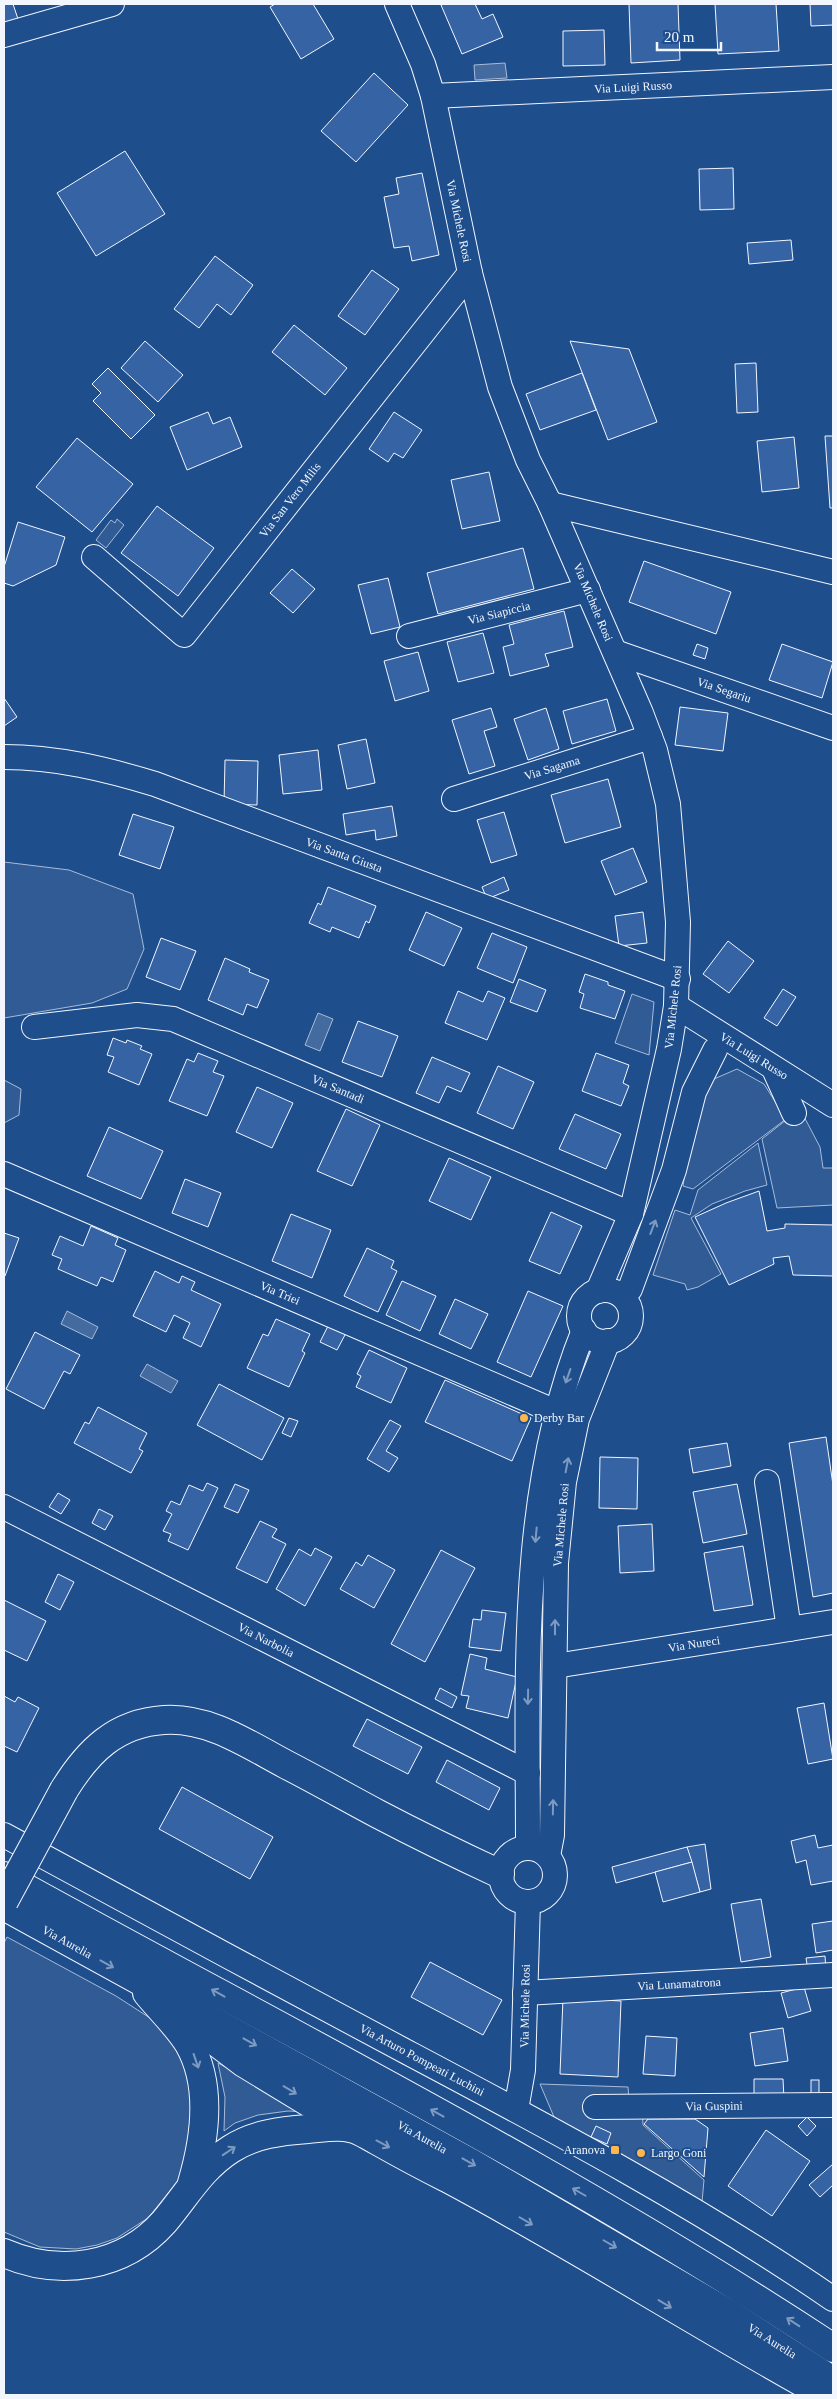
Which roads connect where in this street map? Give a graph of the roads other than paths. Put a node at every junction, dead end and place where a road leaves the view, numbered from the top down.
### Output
1 (112, 4) edge
2 (397, 4) edge
3 (4, 35) edge
4 (833, 77) edge
5 (433, 96) junction
6 (470, 273) junction
7 (550, 504) junction
8 (94, 557) dead end
9 (833, 572) edge
10 (588, 590) junction
11 (409, 636) dead end
12 (615, 652) junction
13 (833, 728) edge
14 (650, 737) junction
15 (4, 757) edge
16 (454, 799) dead end
17 (678, 979) junction
18 (676, 1006) junction
19 (34, 1027) dead end
20 (716, 1041) junction
21 (774, 1069) junction
22 (719, 1078) dead end
23 (833, 1105) edge
24 (794, 1113) dead end
25 (4, 1174) edge
26 (631, 1214) junction
27 (598, 1291) junction
28 (628, 1294) junction
29 (584, 1330) junction
30 (608, 1341) junction
31 (556, 1412) junction
32 (767, 1482) dead end
33 (4, 1507) edge
34 (833, 1622) edge
35 (789, 1629) junction
36 (554, 1666) junction
37 (528, 1773) junction
38 (4, 1835) edge
39 (538, 1851) junction
40 (500, 1874) junction
41 (4, 1876) edge
42 (4, 1902) edge
43 (528, 1902) junction
44 (4, 1906) edge
45 (833, 1975) edge
46 (136, 1981) junction
47 (525, 1993) junction
48 (833, 2105) edge
49 (595, 2108) dead end
50 (516, 2110) junction
51 (351, 2128) junction
52 (192, 2183) junction
53 (4, 2253) edge
54 (833, 2298) edge
55 (833, 2348) edge
56 (833, 2381) edge
57 (825, 2395) edge

1 - 3 street
2 - 5 street, Via Michele Rosi
4 - 5 street, Via Luigi Russo
5 - 6 street, Via Michele Rosi
6 - 7 street, Via Michele Rosi
6 - 8 street, Via San Vero Milis
7 - 9 street
7 - 10 street, Via Michele Rosi
10 - 11 street, Via Siapiccia
10 - 12 street, Via Michele Rosi
12 - 13 street, Via Segariu
12 - 14 street, Via Michele Rosi
14 - 16 street, Via Sagama
14 - 17 street, Via Michele Rosi
15 - 17 street, Via Santa Giusta
17 - 18 street, Via Michele Rosi
18 - 20 street, Via Luigi Russo
18 - 26 street, Via Michele Rosi
19 - 26 street, Via Santadi
20 - 21 street, Via Luigi Russo
20 - 22 street
28 -> 20 street
21 - 23 street, Via Luigi Russo
21 - 24 street
25 - 31 street, Via Triei
26 - 27 street, Via Michele Rosi
26 - 28 street, Via Michele Rosi
27 - 28 street
27 - 29 street, Via Michele Rosi
28 - 30 street, Via Michele Rosi
29 - 30 street
29 -> 31 street, Via Michele Rosi
36 -> 30 street, Via Michele Rosi
31 -> 37 street, Via Michele Rosi
32 - 35 street
33 - 37 street, Via Narbolia
34 - 35 street, Via Nureci
35 - 36 street, Via Nureci
39 -> 36 street, Via Michele Rosi
37 - 39 street, Via Michele Rosi
38 - 50 street, Via Arturo Pompeati Luchini
39 - 40 street
39 - 43 street
40 - 42 highway, bridge
40 - 43 street
55 -> 41 highway
43 - 47 street, Via Michele Rosi
44 -> 46 highway, Via Aurelia
45 - 47 street, Via Lunamatrona
46 -> 51 highway
46 -> 52 highway
46 -> 56 highway, Via Aurelia
47 - 50 street, Via Michele Rosi
48 - 49 street, Via Guspini
50 - 54 street, Via Arturo Pompeati Luchini
52 -> 51 highway
51 -> 57 highway
52 - 53 highway

